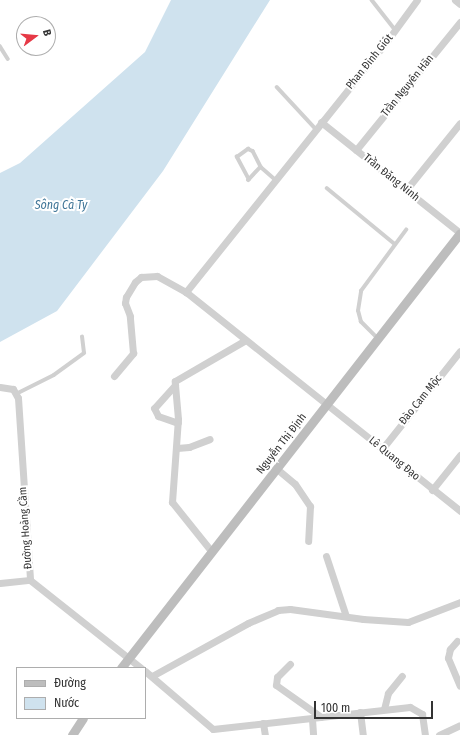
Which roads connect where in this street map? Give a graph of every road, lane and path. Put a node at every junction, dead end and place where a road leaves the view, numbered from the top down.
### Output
1 (372, 0) edge
2 (417, 0) edge
3 (455, 0) edge
4 (460, 4) edge
5 (460, 22) edge
6 (396, 31) junction
7 (0, 46) edge
8 (8, 59) dead end
9 (277, 87) dead end
10 (321, 122) junction
11 (460, 123) edge
12 (316, 129) junction
13 (356, 150) junction
14 (261, 167) junction
15 (276, 180) junction
16 (327, 188) dead end
17 (406, 190) junction
18 (406, 230) dead end
19 (460, 233) edge
20 (395, 244) junction
21 (186, 292) junction
22 (82, 337) dead end
23 (379, 339) junction
24 (244, 341) junction
25 (460, 351) edge
26 (114, 376) dead end
27 (175, 385) junction
28 (0, 387) edge
29 (16, 394) junction
30 (327, 406) junction
31 (178, 423) junction
32 (210, 439) dead end
33 (177, 448) junction
34 (382, 449) junction
35 (460, 455) edge
36 (277, 469) junction
37 (432, 490) junction
38 (460, 511) edge
39 (308, 541) dead end
40 (212, 552) junction
41 (326, 556) dead end
42 (30, 580) junction
43 (0, 583) edge
44 (460, 602) edge
45 (346, 616) junction
46 (457, 641) dead end
47 (129, 658) junction
48 (290, 664) dead end
49 (122, 667) edge
50 (140, 667) edge
51 (146, 672) edge
52 (152, 676) junction
53 (402, 676) dead end
54 (460, 686) edge
55 (384, 709) junction
56 (360, 712) junction
57 (321, 718) junction
58 (82, 719) edge
59 (312, 719) junction
60 (263, 724) junction
61 (460, 725) edge
62 (215, 732) edge
63 (72, 735) edge
64 (265, 735) edge
65 (313, 735) edge
66 (362, 735) edge
67 (425, 735) edge
68 (439, 735) edge

1 - 6 lane
2 - 6 street, Phan Đình Giót
3 - 4 street
5 - 13 street, Trần Nguyên Hãn
6 - 10 street, Phan Đình Giót
7 - 8 lane
9 - 12 lane
10 - 12 street, Phan Đình Giót
10 - 13 street, Trần Đăng Ninh
11 - 17 street
12 - 15 street, Phan Đình Giót
13 - 17 street, Trần Đăng Ninh
14 - 14 lane
14 - 15 lane
15 - 21 street, Phan Đình Giót
16 - 20 lane
17 - 19 street, Trần Đăng Ninh
18 - 20 lane
19 - 23 street, Nguyễn Thị Định
20 - 23 lane
21 - 24 street, Lê Quang Đạo
21 - 26 street, Lê Quang Đạo
22 - 29 lane
23 - 30 street, Nguyễn Thị Định
24 - 27 street
24 - 30 street, Lê Quang Đạo
25 - 34 street, Đào Cam Mộc
27 - 31 street
27 - 31 street
28 - 29 street
29 - 42 street, Đường Hoàng Cầm
30 - 34 street, Lê Quang Đạo
30 - 36 street, Nguyễn Thị Định
31 - 33 street
32 - 33 street
33 - 40 street
34 - 37 street, Lê Quang Đạo
35 - 37 street
36 - 39 street
36 - 40 street, Nguyễn Thị Định
37 - 38 street, Lê Quang Đạo
40 - 47 street, Nguyễn Thị Định
41 - 45 street
42 - 43 street
42 - 47 street, Đường Hoàng Cầm
44 - 45 street
45 - 52 street
46 - 54 street
47 - 49 street, Nguyễn Thị Định
47 - 50 street, Đường Hoàng Cầm
48 - 57 street
51 - 52 street
52 - 62 street
53 - 55 street
55 - 56 street
55 - 67 street
56 - 57 street
56 - 66 street
57 - 59 street
58 - 63 street
59 - 60 street
59 - 65 street
60 - 62 street
60 - 64 street
61 - 68 street

